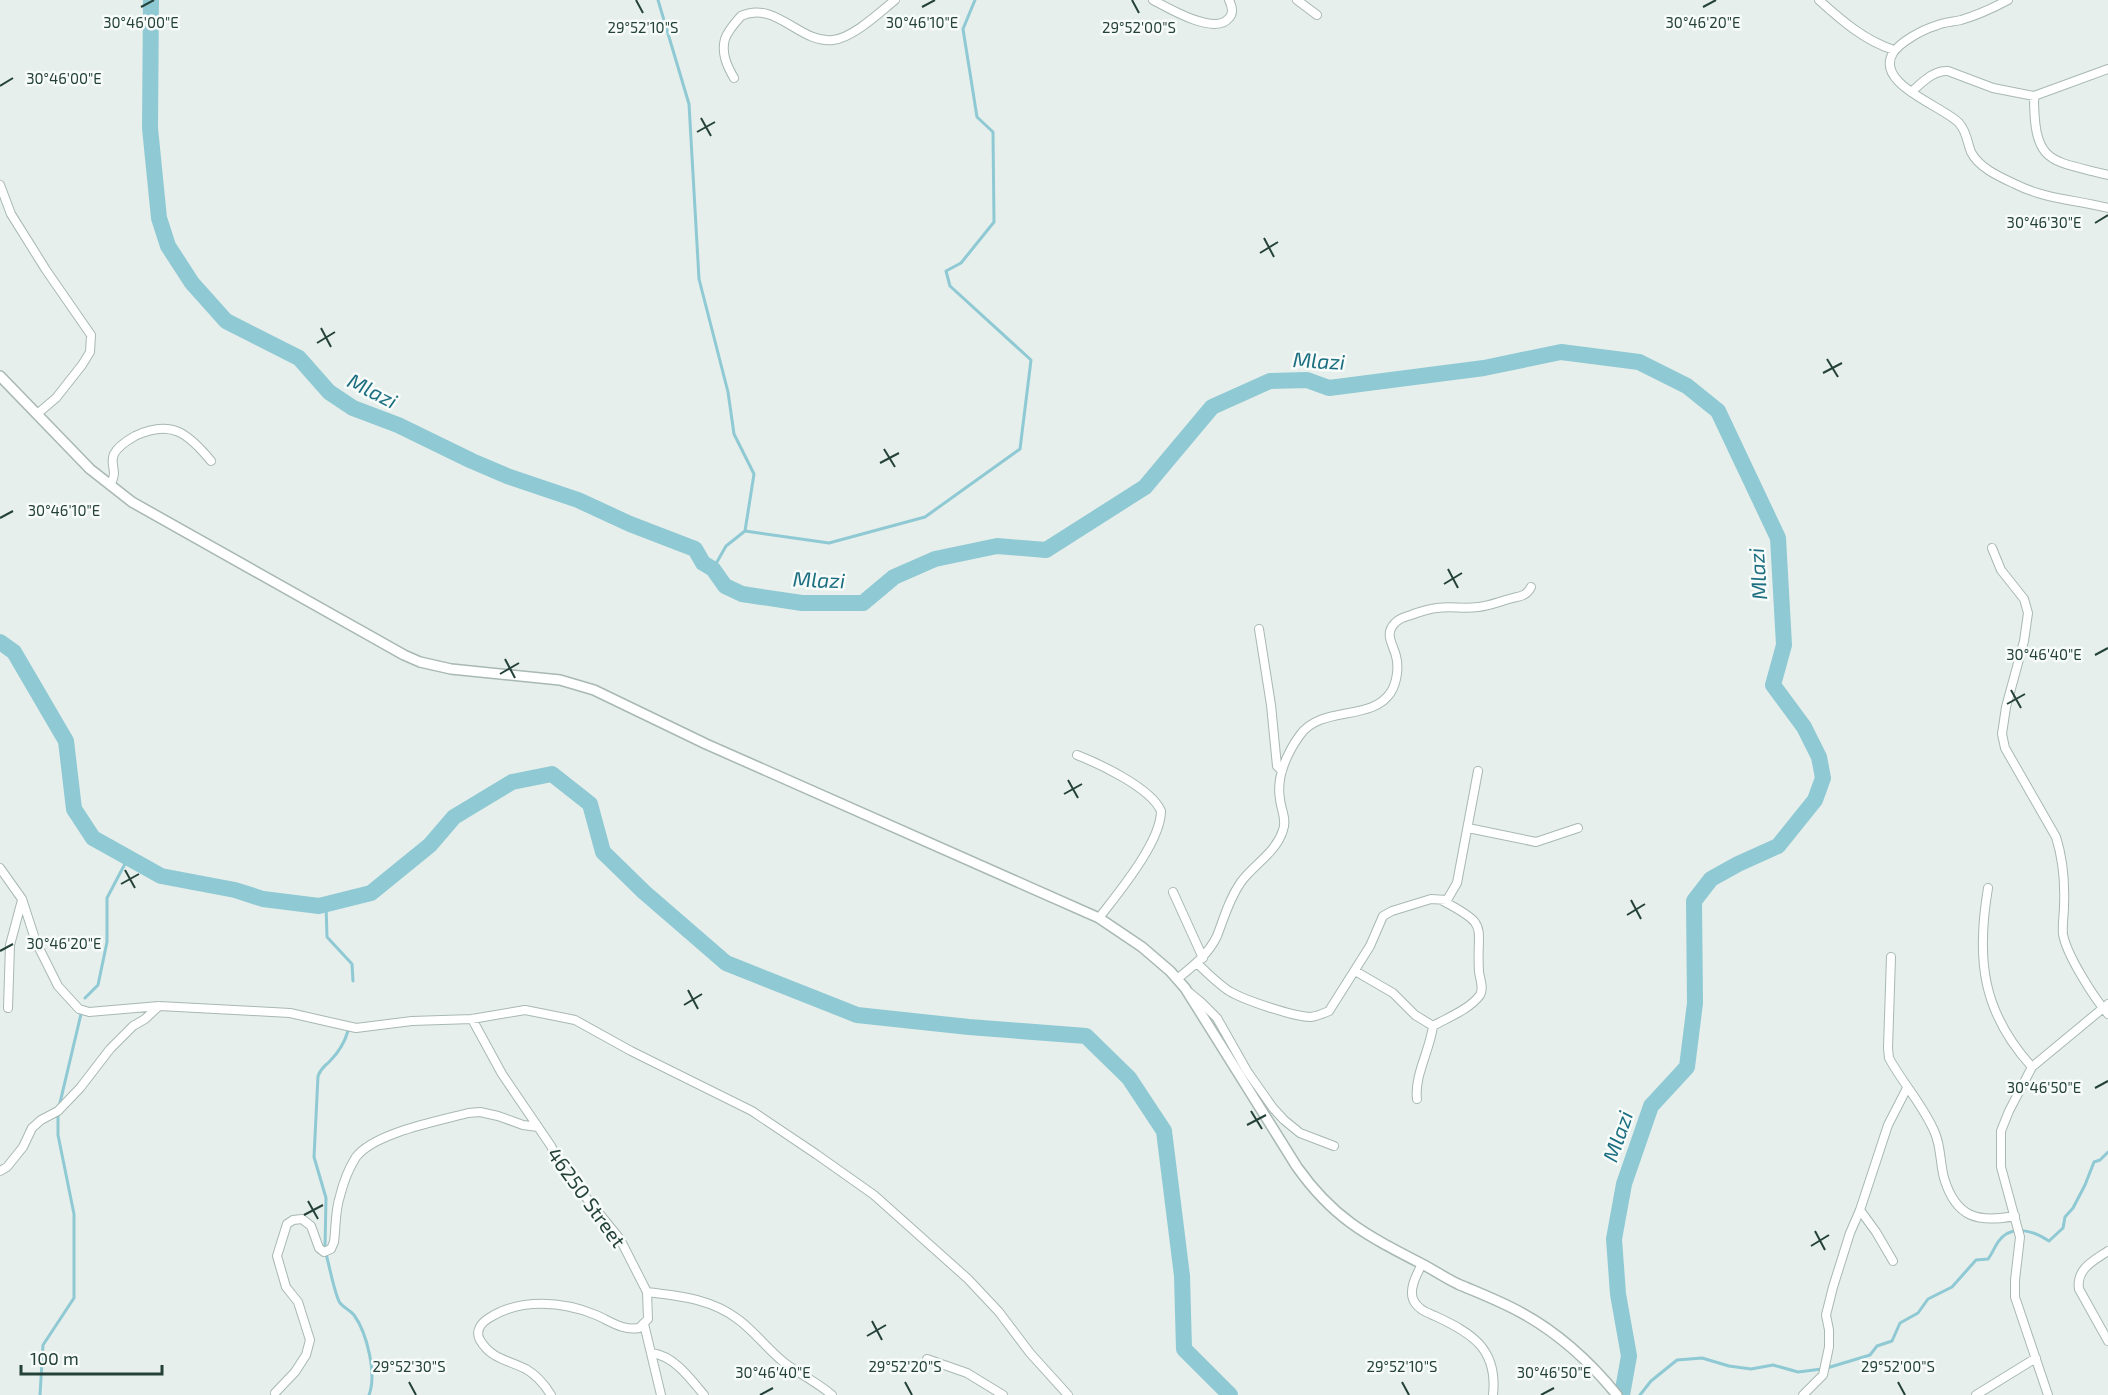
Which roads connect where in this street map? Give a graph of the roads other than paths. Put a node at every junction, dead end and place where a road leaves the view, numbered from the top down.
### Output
1 (895, 0) edge
2 (1153, 0) edge
3 (1229, 0) edge
4 (1298, 0) edge
5 (1819, 0) edge
6 (2008, 0) edge
7 (763, 3) dead end
8 (776, 6) dead end
9 (1317, 15) dead end
10 (1894, 51) junction
11 (2108, 69) edge
12 (734, 78) dead end
13 (1911, 92) junction
14 (2034, 96) junction
15 (2108, 175) edge
16 (0, 185) edge
17 (2108, 207) edge
18 (0, 376) edge
19 (37, 414) junction
20 (211, 461) dead end
21 (110, 485) junction
22 (1992, 548) dead end
23 (1531, 586) dead end
24 (1259, 629) dead end
25 (1077, 755) dead end
26 (1282, 771) junction
27 (1478, 771) dead end
28 (1468, 828) junction
29 (1578, 828) dead end
30 (0, 868) edge
31 (1988, 888) dead end
32 (1173, 892) dead end
33 (22, 899) junction
34 (1443, 901) junction
35 (1099, 918) junction
36 (1891, 957) dead end
37 (1200, 960) junction
38 (1355, 971) junction
39 (1176, 979) junction
40 (1185, 988) junction
41 (159, 1006) junction
42 (8, 1008) dead end
43 (2106, 1009) edge
44 (472, 1019) junction
45 (1432, 1026) junction
46 (2032, 1067) junction
47 (1907, 1088) junction
48 (1417, 1099) dead end
49 (538, 1127) junction
50 (1334, 1146) dead end
51 (0, 1171) edge
52 (1860, 1210) junction
53 (2016, 1219) junction
54 (2108, 1251) edge
55 (1893, 1262) dead end
56 (1422, 1264) junction
57 (647, 1292) junction
58 (644, 1324) junction
59 (2107, 1336) edge
60 (652, 1353) junction
61 (2036, 1358) junction
62 (927, 1359) dead end
63 (1494, 1392) edge
64 (275, 1393) dead end
65 (551, 1395) edge
66 (661, 1395) edge
67 (704, 1395) edge
68 (832, 1395) edge
69 (1003, 1395) edge
70 (1068, 1395) edge
71 (1617, 1395) edge
72 (1803, 1395) edge
73 (1976, 1395) edge
74 (2048, 1395) edge

1 - 8 street
2 - 3 street
4 - 9 street
5 - 10 street
6 - 10 street
7 - 12 street
10 - 13 street
11 - 14 street
13 - 14 street
13 - 17 street
14 - 15 street
16 - 19 street
18 - 19 street
19 - 21 street
20 - 21 street
21 - 35 street
22 - 43 street
23 - 26 street
24 - 26 street
25 - 35 street
26 - 37 street
27 - 28 street
28 - 29 street
28 - 34 street
30 - 33 street
31 - 46 street
32 - 37 street
33 - 41 street
33 - 42 street
34 - 38 street
34 - 45 street
35 - 39 street
36 - 47 street
37 - 38 street
37 - 39 street
38 - 45 street
39 - 40 street
40 - 50 street
40 - 56 street
41 - 44 street
41 - 51 street
43 - 46 street
44 - 49 street, 46250 Street
44 - 70 street
45 - 48 street
46 - 53 street
47 - 52 street
47 - 53 street
49 - 57 street, 46250 Street
49 - 64 street
52 - 55 street
52 - 72 street
53 - 61 street
54 - 59 street
56 - 63 street
56 - 71 street
57 - 58 street
57 - 68 street
58 - 60 street
58 - 65 street
60 - 66 street
60 - 67 street
61 - 73 street
61 - 74 street
62 - 69 street

